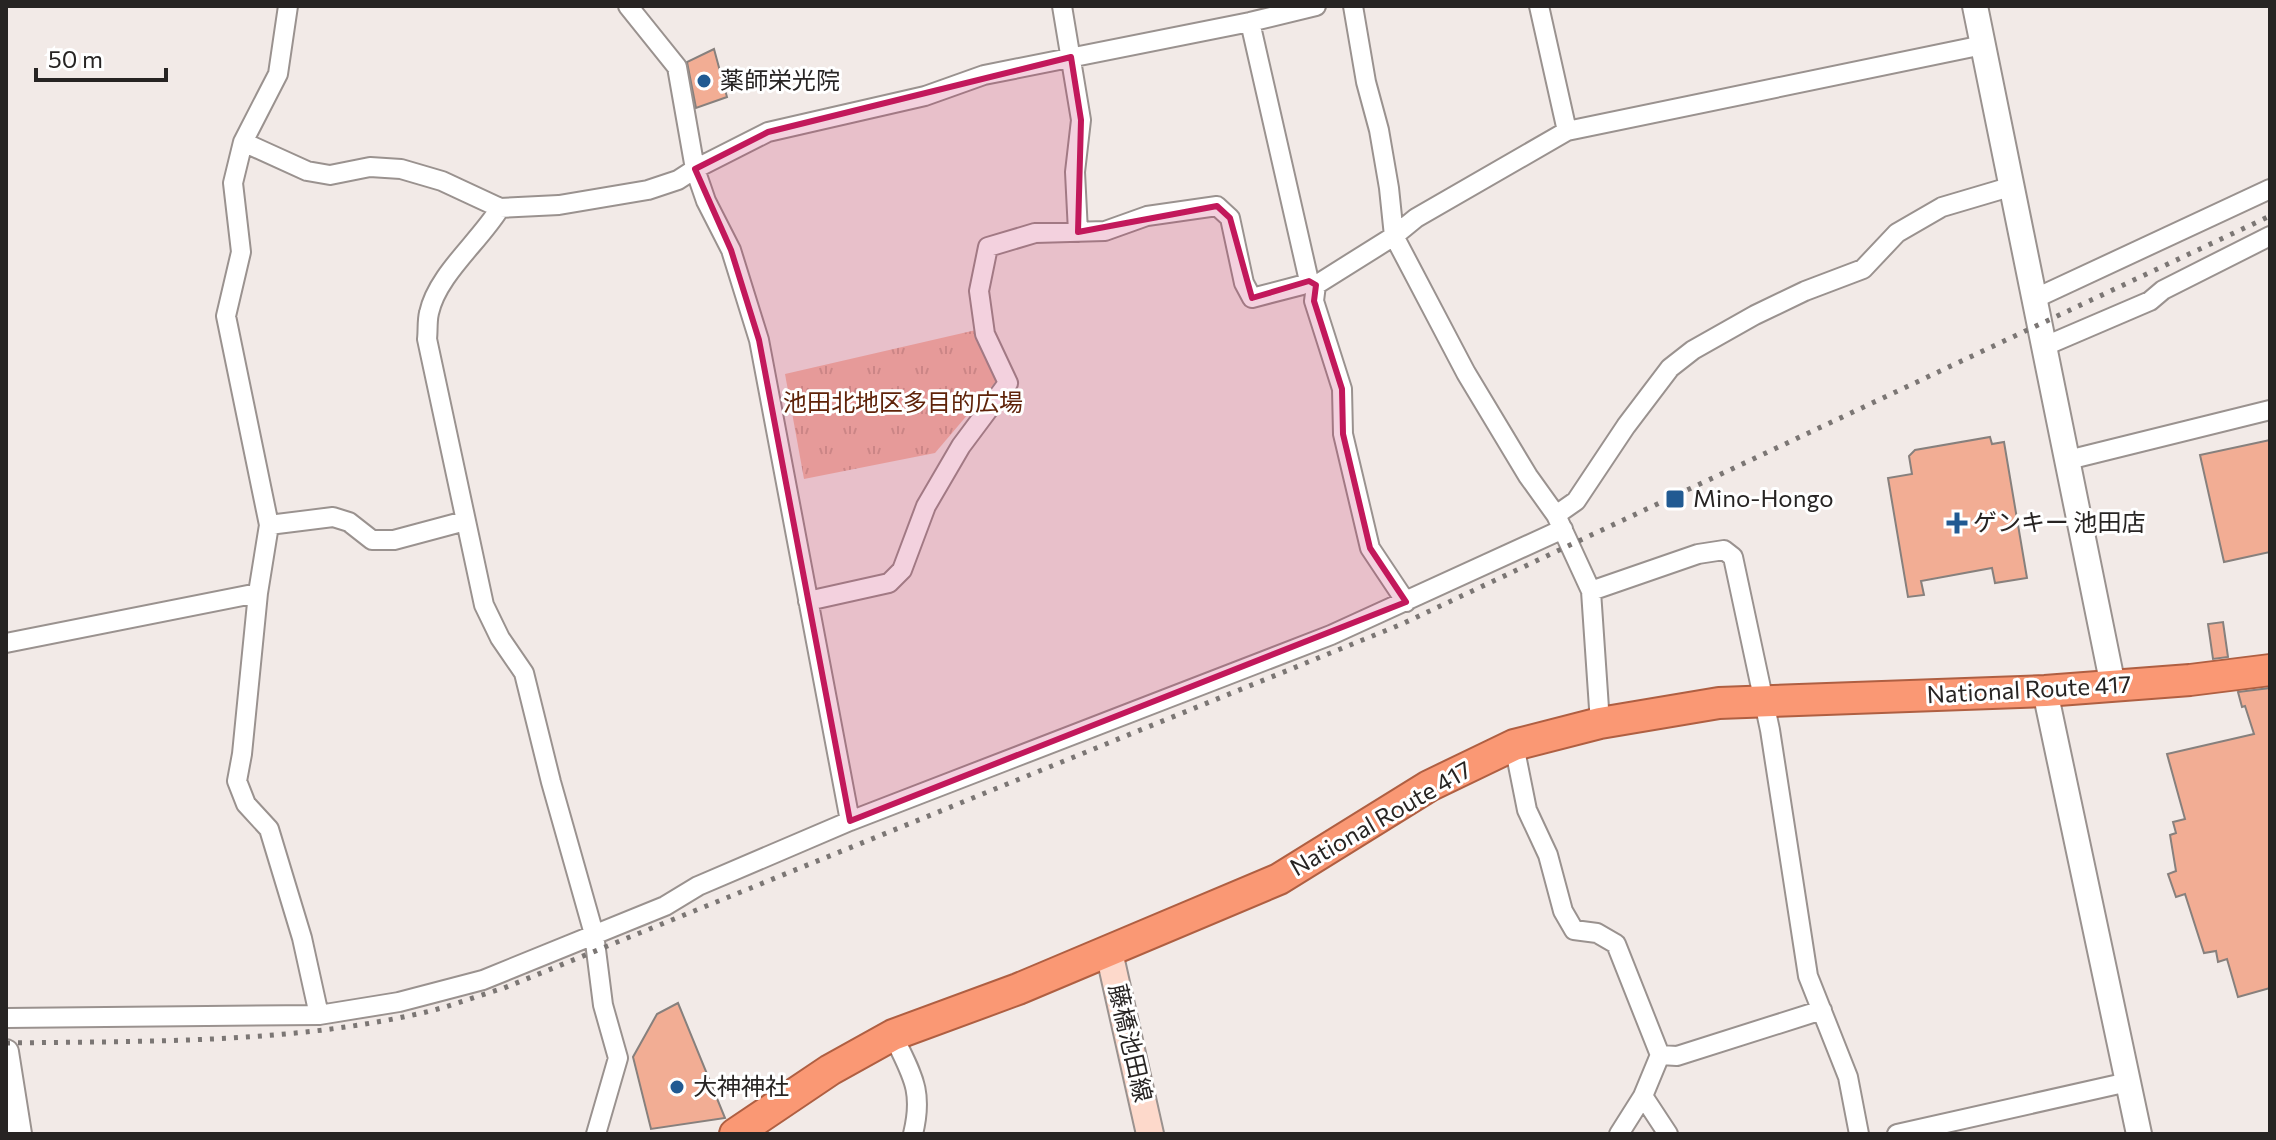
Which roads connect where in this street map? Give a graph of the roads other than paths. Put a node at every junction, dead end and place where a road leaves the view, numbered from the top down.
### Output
1 (288, 6) edge
2 (628, 6) edge
3 (1062, 6) edge
4 (1316, 6) edge
5 (1353, 6) edge
6 (1539, 6) edge
7 (1975, 6) edge
8 (1250, 22) junction
9 (1983, 45) junction
10 (1071, 57) junction
11 (1567, 131) junction
12 (243, 142) junction
13 (695, 169) junction
14 (2013, 186) junction
15 (2270, 189) edge
16 (500, 208) junction
17 (1078, 232) junction
18 (1394, 236) junction
19 (2269, 239) edge
20 (1313, 283) junction
21 (2036, 298) junction
22 (2045, 346) junction
23 (2270, 410) edge
24 (2068, 460) junction
25 (465, 521) junction
26 (1560, 522) junction
27 (269, 525) junction
28 (1591, 591) junction
29 (258, 593) junction
30 (808, 601) junction
31 (1406, 602) junction
32 (6, 643) edge
33 (2270, 670) edge
34 (2113, 686) junction
35 (2045, 691) junction
36 (1765, 702) junction
37 (1600, 723) junction
38 (1514, 745) junction
39 (850, 821) junction
40 (594, 934) junction
41 (1109, 952) junction
42 (1822, 1010) junction
43 (319, 1015) junction
44 (6, 1018) edge
45 (893, 1035) junction
46 (1660, 1055) junction
47 (7, 1059) edge
48 (2128, 1082) junction
49 (1643, 1096) junction
50 (19, 1134) edge
51 (596, 1134) edge
52 (735, 1134) edge
53 (913, 1134) edge
54 (1150, 1134) edge
55 (1619, 1134) edge
56 (1668, 1134) edge
57 (1859, 1134) edge
58 (1897, 1134) edge
59 (2139, 1134) edge

1 - 12 street
2 - 13 street
3 - 10 street
4 - 8 street
5 - 18 street
6 - 11 street
7 - 9 street
8 - 10 street
8 - 20 street
9 - 11 street
9 - 14 street
10 - 13 street
10 - 17 street
11 - 18 street
12 - 16 street
12 - 27 street
13 - 16 street
13 - 30 street
14 - 21 street
14 - 26 street
15 - 21 street
16 - 25 street
17 - 20 street
17 - 30 street
18 - 20 street
18 - 26 street
19 - 22 street
20 - 31 street
21 - 22 street
22 - 24 street
23 - 24 street
24 - 34 street
25 - 27 street
25 - 40 street
26 - 28 street
26 - 31 street
27 - 29 street
28 - 36 street
28 - 37 street
29 - 32 street
29 - 43 street
30 - 39 street
31 - 39 street
33 - 34 highway, National Route 417
34 - 35 highway, National Route 417
35 - 36 highway, National Route 417
35 - 48 street
36 - 37 highway, National Route 417
36 - 42 street
37 - 38 highway, National Route 417
38 - 41 highway, National Route 417
38 - 46 street
39 - 40 street
40 - 43 street
40 - 51 street
41 - 45 highway, National Route 417
41 - 54 main road, 藤橋池田線
42 - 46 street
42 - 57 street
43 - 44 street
45 - 52 highway, National Route 417
45 - 53 street
46 - 49 street
47 - 50 street
48 - 58 street
48 - 59 street
49 - 55 street
49 - 56 street

